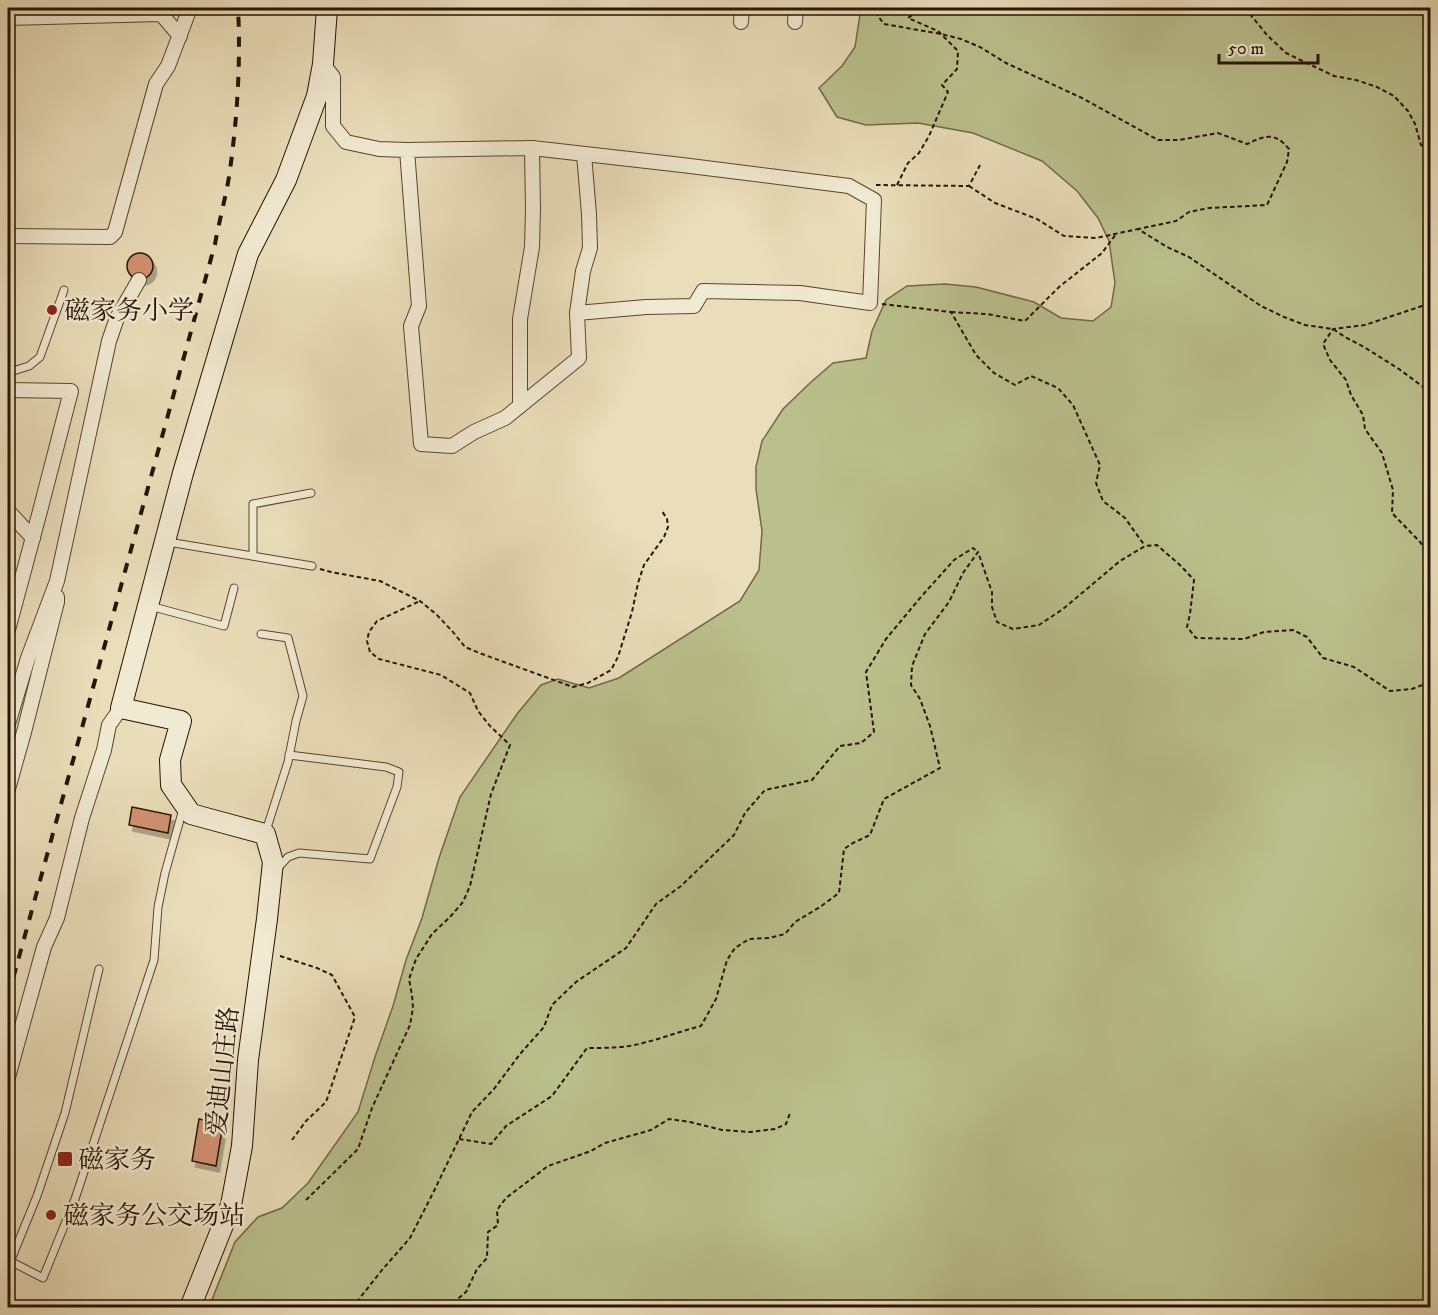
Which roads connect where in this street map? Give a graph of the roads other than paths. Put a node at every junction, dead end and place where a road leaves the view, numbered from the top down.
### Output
1 (190, 8) edge
2 (327, 8) edge
3 (742, 8) edge
4 (796, 8) edge
5 (8, 18) edge
6 (741, 22) dead end
7 (795, 22) dead end
8 (180, 36) junction
9 (323, 64) junction
10 (532, 148) junction
11 (406, 150) junction
12 (584, 154) junction
13 (8, 236) edge
14 (139, 280) dead end
15 (64, 290) dead end
16 (577, 313) junction
17 (8, 371) edge
18 (8, 390) edge
19 (519, 406) junction
20 (311, 493) dead end
21 (8, 511) edge
22 (33, 538) junction
23 (165, 541) junction
24 (253, 556) junction
25 (312, 566) road end
26 (57, 581) junction
27 (234, 588) dead end
28 (148, 605) junction
29 (10, 608) edge
30 (8, 630) edge
31 (261, 634) dead end
32 (121, 708) junction
33 (8, 724) edge
34 (289, 755) junction
35 (8, 789) edge
36 (184, 804) junction
37 (265, 834) junction
38 (271, 875) junction
39 (99, 969) dead end
40 (8, 1077) edge
41 (9, 1264) edge
42 (190, 1308) edge

1 - 8 street
2 - 9 street
3 - 6 street
4 - 7 street
5 - 8 street
8 - 13 street
9 - 11 street
9 - 23 street
10 - 11 street
10 - 12 street
10 - 19 street
11 - 19 street
12 - 16 street
12 - 16 street
14 - 26 street
15 - 17 lane
16 - 19 street
18 - 22 street
20 - 24 lane
21 - 22 street
22 - 29 street
23 - 24 lane
23 - 28 street
24 - 25 lane
26 - 33 street
26 - 35 street
27 - 28 lane
28 - 32 street
29 - 30 street
31 - 34 lane
32 - 36 street
32 - 40 street
34 - 37 lane
34 - 38 lane
36 - 37 street
36 - 41 lane
37 - 38 street, 爱迪山庄路
38 - 42 street, 爱迪山庄路
39 - 41 lane

